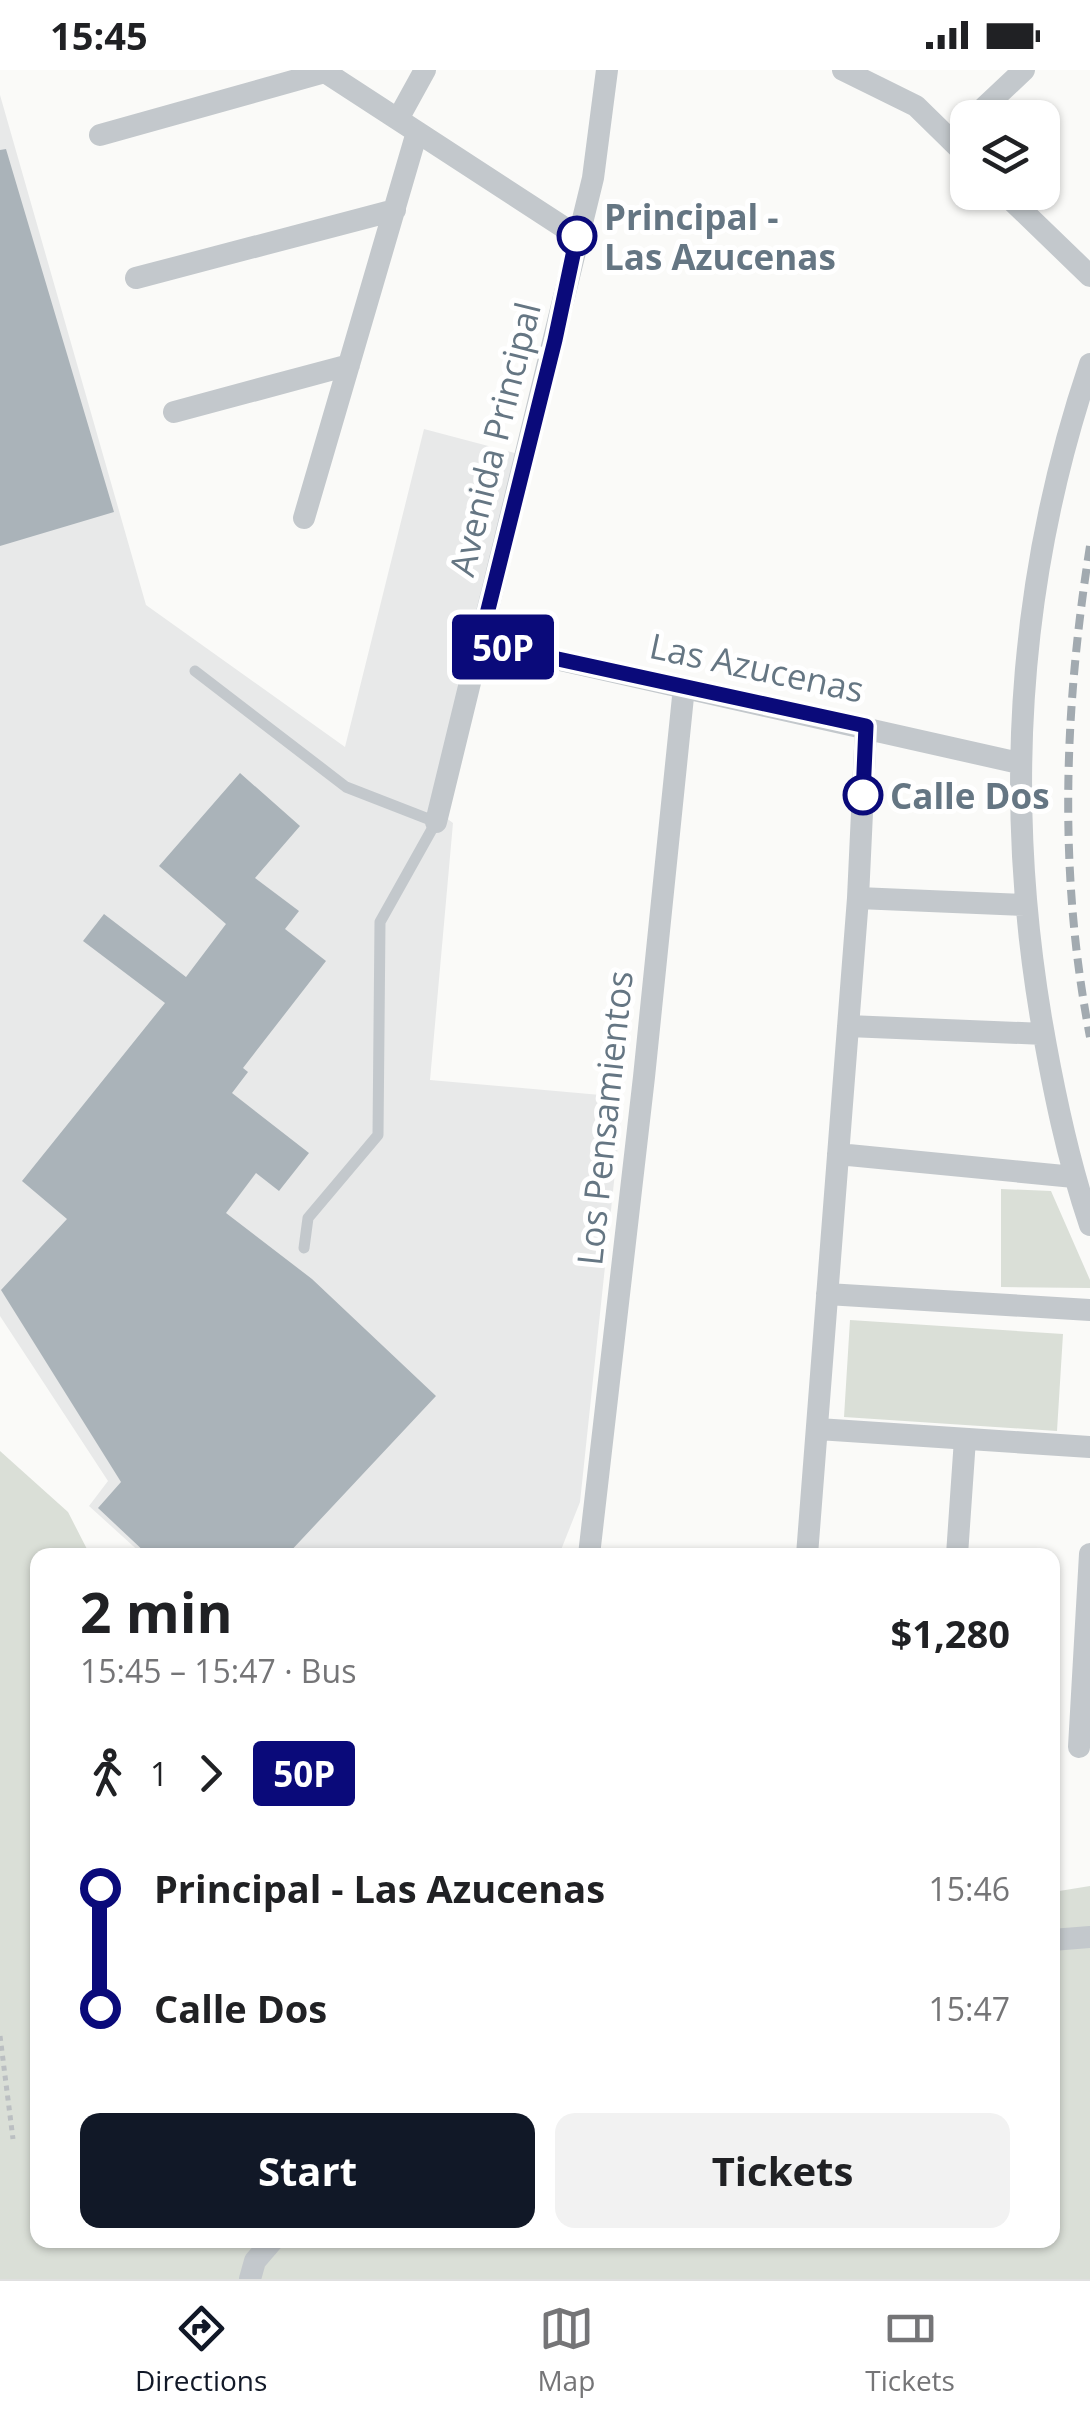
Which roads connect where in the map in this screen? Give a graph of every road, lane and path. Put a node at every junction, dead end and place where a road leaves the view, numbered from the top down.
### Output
1 (425, 70) edge
2 (607, 70) edge
3 (843, 70) edge
4 (1024, 70) edge
5 (323, 71) edge
6 (992, 100) edge
7 (408, 126) junction
8 (100, 135) dead end
9 (950, 139) edge
10 (395, 210) junction
11 (1022, 210) edge
12 (577, 236) junction
13 (1090, 276) edge
14 (136, 278) dead end
15 (1090, 364) edge
16 (350, 366) junction
17 (174, 412) dead end
18 (304, 518) dead end
19 (480, 642) junction
20 (195, 671) dead end
21 (684, 687) junction
22 (866, 726) junction
23 (1019, 763) junction
24 (436, 822) junction
25 (858, 898) junction
26 (1025, 905) junction
27 (848, 1026) junction
28 (1044, 1034) junction
29 (838, 1154) junction
30 (1074, 1176) junction
31 (1090, 1225) edge
32 (304, 1248) dead end
33 (827, 1294) junction
34 (1090, 1310) edge
35 (818, 1430) junction
36 (965, 1440) junction
37 (1090, 1448) edge
38 (590, 1548) edge
39 (809, 1548) edge
40 (957, 1548) edge
41 (1090, 1554) edge
42 (1079, 1747) dead end
43 (1090, 1937) edge
44 (1060, 1939) edge
45 (0, 2036) edge
46 (13, 2139) dead end
47 (266, 2248) edge
48 (250, 2279) edge

1 - 7 street
2 - 12 street, Avenida Principal
3 - 9 street
4 - 6 street
5 - 7 street
5 - 8 street
7 - 10 street
7 - 12 street
10 - 14 street
10 - 16 street
11 - 13 street
12 - 19 street, Avenida Principal
15 - 23 street
16 - 17 street
16 - 18 street
19 - 21 street, Las Azucenas
19 - 24 street, Avenida Principal
20 - 24 lane
21 - 22 street, Las Azucenas
21 - 38 street, Los Pensamientos
22 - 23 street, Las Azucenas
22 - 25 street
23 - 26 street
24 - 32 lane
25 - 26 street
25 - 27 street
26 - 28 street
27 - 28 street
27 - 29 street
28 - 30 street
29 - 30 street
29 - 33 street
30 - 31 street
33 - 34 street
33 - 35 street
35 - 36 street
35 - 39 street
36 - 37 street
36 - 40 street
41 - 42 street
43 - 44 street
45 - 46 path
47 - 48 street

